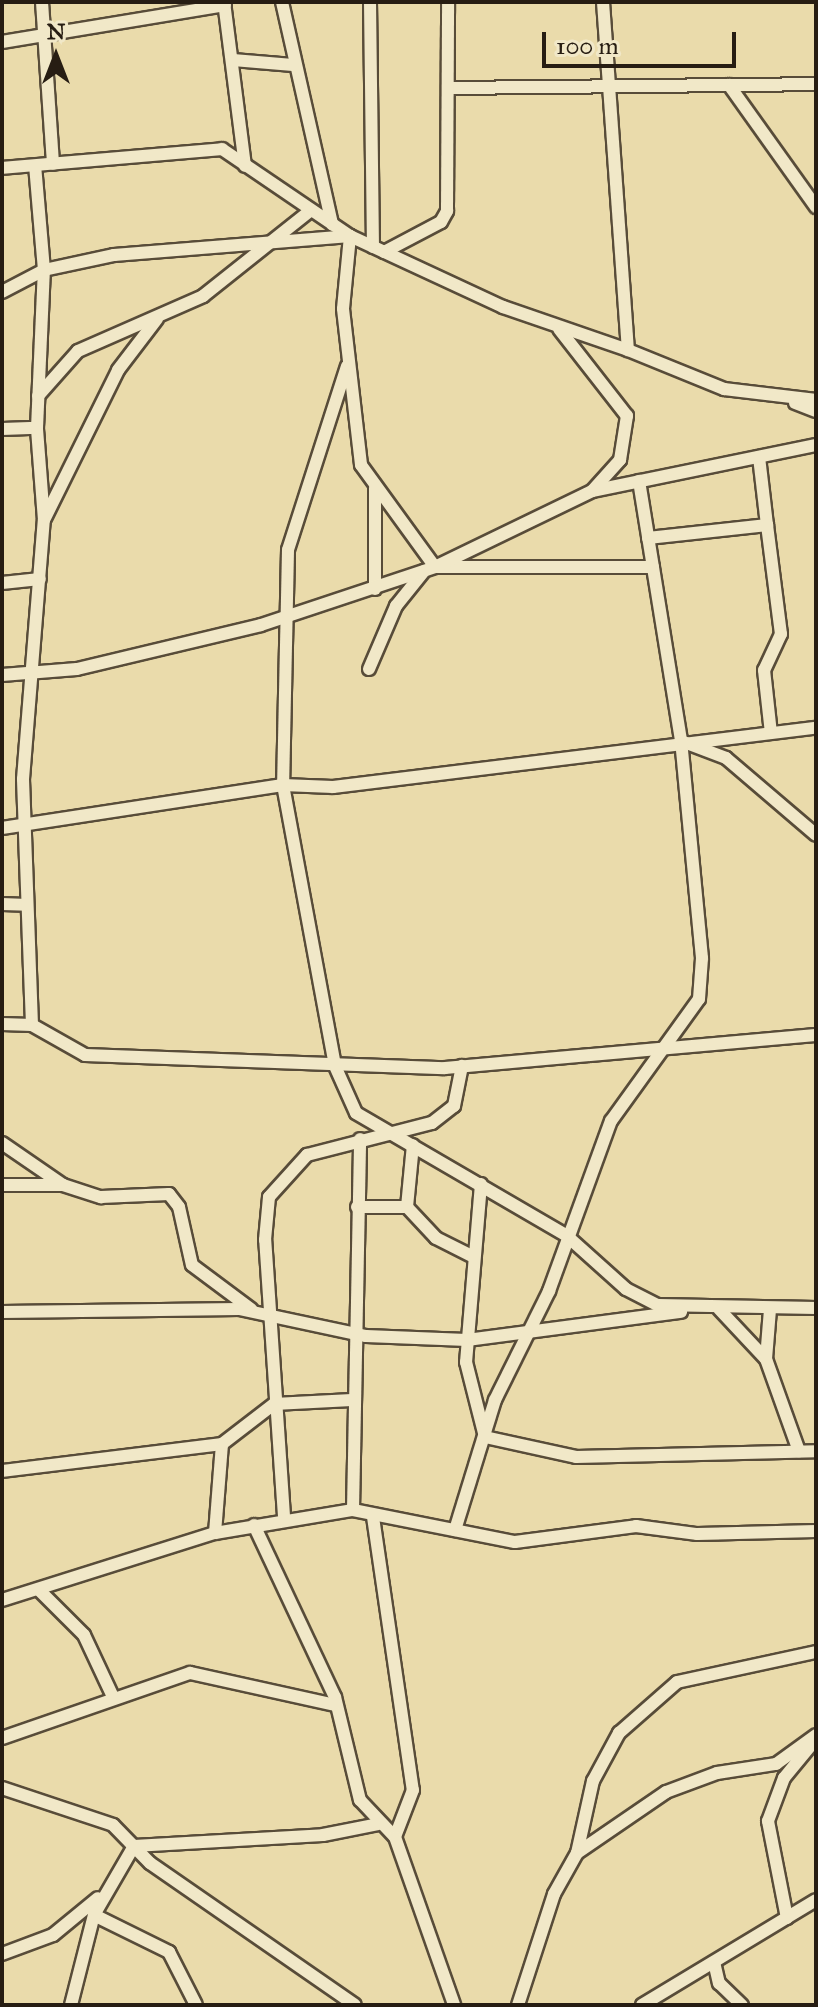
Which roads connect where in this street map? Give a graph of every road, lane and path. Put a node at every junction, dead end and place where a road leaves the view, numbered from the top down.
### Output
1 (42, 2) edge
2 (282, 2) edge
3 (370, 2) edge
4 (448, 2) edge
5 (603, 2) edge
6 (225, 4) edge
7 (50, 37) junction
8 (2, 42) edge
9 (233, 60) junction
10 (293, 65) junction
11 (816, 84) edge
12 (608, 85) junction
13 (729, 85) junction
14 (449, 88) junction
15 (53, 164) junction
16 (35, 166) junction
17 (245, 166) junction
18 (2, 168) edge
19 (816, 207) edge
20 (311, 210) junction
21 (332, 224) junction
22 (350, 236) junction
23 (268, 242) junction
24 (378, 250) junction
25 (44, 270) junction
26 (2, 292) edge
27 (157, 319) junction
28 (559, 329) junction
29 (628, 350) junction
30 (347, 366) junction
31 (38, 396) junction
32 (816, 400) edge
33 (792, 402) junction
34 (816, 411) edge
35 (37, 428) junction
36 (2, 429) edge
37 (816, 445) edge
38 (759, 457) junction
39 (639, 481) junction
40 (375, 488) junction
41 (592, 491) junction
42 (44, 520) junction
43 (767, 525) junction
44 (648, 538) junction
45 (653, 567) junction
46 (429, 569) junction
47 (40, 579) junction
48 (2, 583) edge
49 (375, 589) junction
50 (282, 619) junction
51 (369, 669) dead end
52 (34, 673) junction
53 (2, 675) edge
54 (816, 728) edge
55 (771, 733) junction
56 (681, 741) junction
57 (283, 785) junction
58 (2, 828) edge
59 (24, 828) junction
60 (816, 835) edge
61 (2, 904) edge
62 (27, 905) junction
63 (2, 1024) edge
64 (32, 1025) junction
65 (816, 1035) edge
66 (669, 1047) junction
67 (335, 1066) junction
68 (462, 1066) junction
69 (386, 1135) junction
70 (360, 1139) junction
71 (2, 1143) edge
72 (413, 1145) junction
73 (481, 1184) junction
74 (2, 1185) edge
75 (63, 1185) junction
76 (357, 1207) junction
77 (407, 1207) junction
78 (567, 1236) junction
79 (474, 1257) junction
80 (816, 1308) edge
81 (719, 1309) junction
82 (770, 1309) junction
83 (692, 1310) junction
84 (253, 1311) junction
85 (2, 1312) edge
86 (273, 1312) junction
87 (351, 1333) junction
88 (521, 1338) junction
89 (467, 1340) junction
90 (766, 1359) junction
91 (352, 1400) junction
92 (274, 1404) junction
93 (485, 1437) junction
94 (222, 1444) junction
95 (799, 1451) junction
96 (816, 1451) edge
97 (2, 1471) edge
98 (353, 1510) junction
99 (284, 1516) junction
100 (373, 1517) junction
101 (254, 1525) junction
102 (455, 1530) junction
103 (816, 1531) edge
104 (215, 1533) junction
105 (40, 1591) junction
106 (2, 1600) edge
107 (816, 1652) edge
108 (113, 1697) junction
109 (336, 1705) junction
110 (816, 1737) edge
111 (2, 1738) edge
112 (2, 1788) edge
113 (378, 1824) junction
114 (395, 1837) junction
115 (134, 1846) junction
116 (577, 1853) junction
117 (150, 1863) junction
118 (119, 1873) junction
119 (102, 1895) junction
120 (816, 1900) edge
121 (94, 1915) junction
122 (787, 1918) junction
123 (2, 1954) edge
124 (714, 1962) junction
125 (71, 2005) edge
126 (196, 2005) edge
127 (355, 2005) edge
128 (454, 2005) edge
129 (518, 2005) edge
130 (642, 2005) edge
131 (742, 2005) edge

1 - 7 street
2 - 10 street
3 - 24 street
4 - 14 street
5 - 12 street
6 - 7 street
6 - 9 street
7 - 8 street
7 - 15 street
9 - 10 street
9 - 17 street
10 - 21 street
11 - 13 street
12 - 13 street
12 - 14 street
12 - 29 street
13 - 19 street
14 - 24 street
15 - 16 street
15 - 17 street
16 - 18 street
16 - 25 street
17 - 20 street
20 - 21 street
20 - 23 street
21 - 22 street
22 - 23 street
22 - 24 street
22 - 30 street
23 - 25 street
23 - 27 street
24 - 28 street
25 - 26 street
25 - 31 street
27 - 31 street
27 - 42 street
28 - 29 street
28 - 41 street
29 - 33 street
30 - 40 street
30 - 50 street
31 - 35 street
32 - 33 street
33 - 34 street
35 - 36 street
35 - 42 street
37 - 38 street
38 - 39 street
38 - 43 street
39 - 41 street
39 - 44 street
40 - 46 street
40 - 49 street
41 - 46 street
42 - 47 street
43 - 44 street
43 - 55 street
44 - 45 street
45 - 46 street
45 - 56 street
46 - 49 street
46 - 51 street
47 - 48 street
47 - 52 street
49 - 50 street
50 - 52 street
50 - 57 street
52 - 53 street
52 - 59 street
54 - 55 street
55 - 56 street
56 - 57 street
56 - 60 street
56 - 66 street
57 - 59 street
57 - 67 street
58 - 59 street
59 - 62 street
61 - 62 street
62 - 64 street
63 - 64 street
64 - 67 street
65 - 66 street
66 - 68 street
66 - 78 street
67 - 68 street
67 - 69 street
68 - 69 street
69 - 70 street
69 - 72 street
70 - 76 street
70 - 86 street
71 - 75 street
72 - 73 street
72 - 77 street
73 - 78 street
73 - 79 street
74 - 75 street
75 - 84 street
76 - 77 street
76 - 87 street
77 - 79 street
78 - 83 street
78 - 88 street
79 - 89 street
80 - 82 street
81 - 82 street
81 - 83 street
81 - 90 street
82 - 90 street
83 - 88 street
84 - 85 street
84 - 86 street
86 - 87 street
86 - 92 street
87 - 89 street
87 - 91 street
88 - 89 street
88 - 93 street
89 - 93 street
90 - 95 street
91 - 92 street
91 - 98 street
92 - 94 street
92 - 99 street
93 - 95 street
93 - 102 street
94 - 97 street
94 - 104 street
95 - 96 street
98 - 99 street
98 - 100 street
99 - 101 street
100 - 102 street
100 - 114 street
101 - 104 street
101 - 109 street
102 - 103 street
104 - 105 street
105 - 106 street
105 - 108 street
107 - 116 street
108 - 109 street
108 - 111 street
109 - 113 street
110 - 116 street
110 - 122 street
112 - 115 street
113 - 114 street
113 - 115 street
114 - 128 street
115 - 117 street
115 - 118 street
116 - 129 street
117 - 118 street
117 - 127 street
118 - 119 street
119 - 121 street
119 - 123 street
120 - 122 street
121 - 125 street
121 - 126 street
122 - 124 street
124 - 130 street
124 - 131 street

